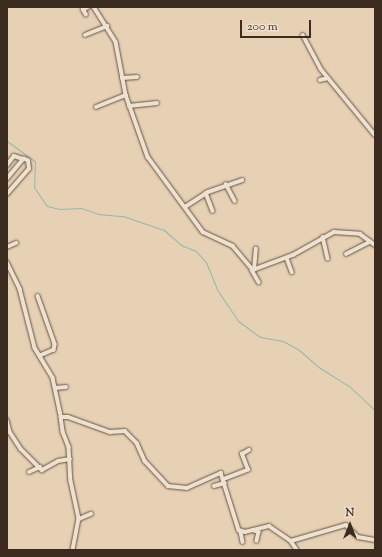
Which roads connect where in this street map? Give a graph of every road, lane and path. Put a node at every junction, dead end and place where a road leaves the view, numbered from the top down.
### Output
1 (88, 7) edge
2 (94, 7) edge
3 (86, 15) dead end
4 (107, 26) junction
5 (304, 35) dead end
6 (85, 36) dead end
7 (137, 77) dead end
8 (122, 78) junction
9 (328, 78) junction
10 (320, 80) dead end
11 (126, 95) junction
12 (157, 104) dead end
13 (129, 106) junction
14 (96, 107) dead end
15 (375, 135) edge
16 (24, 159) junction
17 (7, 165) edge
18 (7, 179) edge
19 (242, 180) dead end
20 (226, 184) junction
21 (7, 194) edge
22 (206, 194) junction
23 (235, 201) dead end
24 (185, 207) junction
25 (213, 211) dead end
26 (323, 237) junction
27 (370, 242) junction
28 (16, 243) dead end
29 (375, 245) edge
30 (7, 247) edge
31 (256, 250) dead end
32 (346, 254) dead end
33 (287, 258) junction
34 (328, 258) dead end
35 (7, 262) edge
36 (253, 270) junction
37 (292, 272) dead end
38 (260, 282) dead end
39 (38, 296) dead end
40 (30, 310) dead end
41 (25, 312) junction
42 (40, 356) junction
43 (66, 387) dead end
44 (55, 388) junction
45 (61, 418) junction
46 (7, 420) edge
47 (249, 450) dead end
48 (70, 459) junction
49 (40, 467) junction
50 (29, 472) dead end
51 (207, 478) junction
52 (224, 481) junction
53 (209, 483) dead end
54 (214, 486) dead end
55 (91, 514) dead end
56 (79, 519) junction
57 (252, 530) junction
58 (241, 532) junction
59 (375, 540) edge
60 (257, 541) dead end
61 (291, 541) junction
62 (243, 542) dead end
63 (73, 550) edge
64 (297, 550) edge

1 - 3 street
2 - 4 street
4 - 6 street
4 - 8 street
5 - 9 street
7 - 8 street
8 - 11 street
9 - 10 street
9 - 15 street
11 - 13 street
11 - 14 street
12 - 13 street
13 - 24 street
16 - 17 street
16 - 18 street
16 - 21 street
19 - 20 street
20 - 22 street
20 - 23 street
22 - 24 street
22 - 25 street
24 - 36 street
26 - 27 street
26 - 33 street
26 - 34 street
27 - 29 street
27 - 32 street
28 - 30 street
31 - 36 street
33 - 36 street
33 - 37 street
35 - 41 street
36 - 38 street
39 - 42 street
40 - 41 street
41 - 42 street
42 - 44 street
43 - 44 street
44 - 45 street
45 - 48 street
45 - 51 street
46 - 49 street
47 - 52 street
48 - 49 street
48 - 56 street
49 - 50 street
51 - 52 street
51 - 53 street
52 - 54 street
52 - 58 street
55 - 56 street
56 - 63 street
57 - 58 street
57 - 60 street
57 - 61 street
58 - 62 street
59 - 61 street
61 - 64 street

